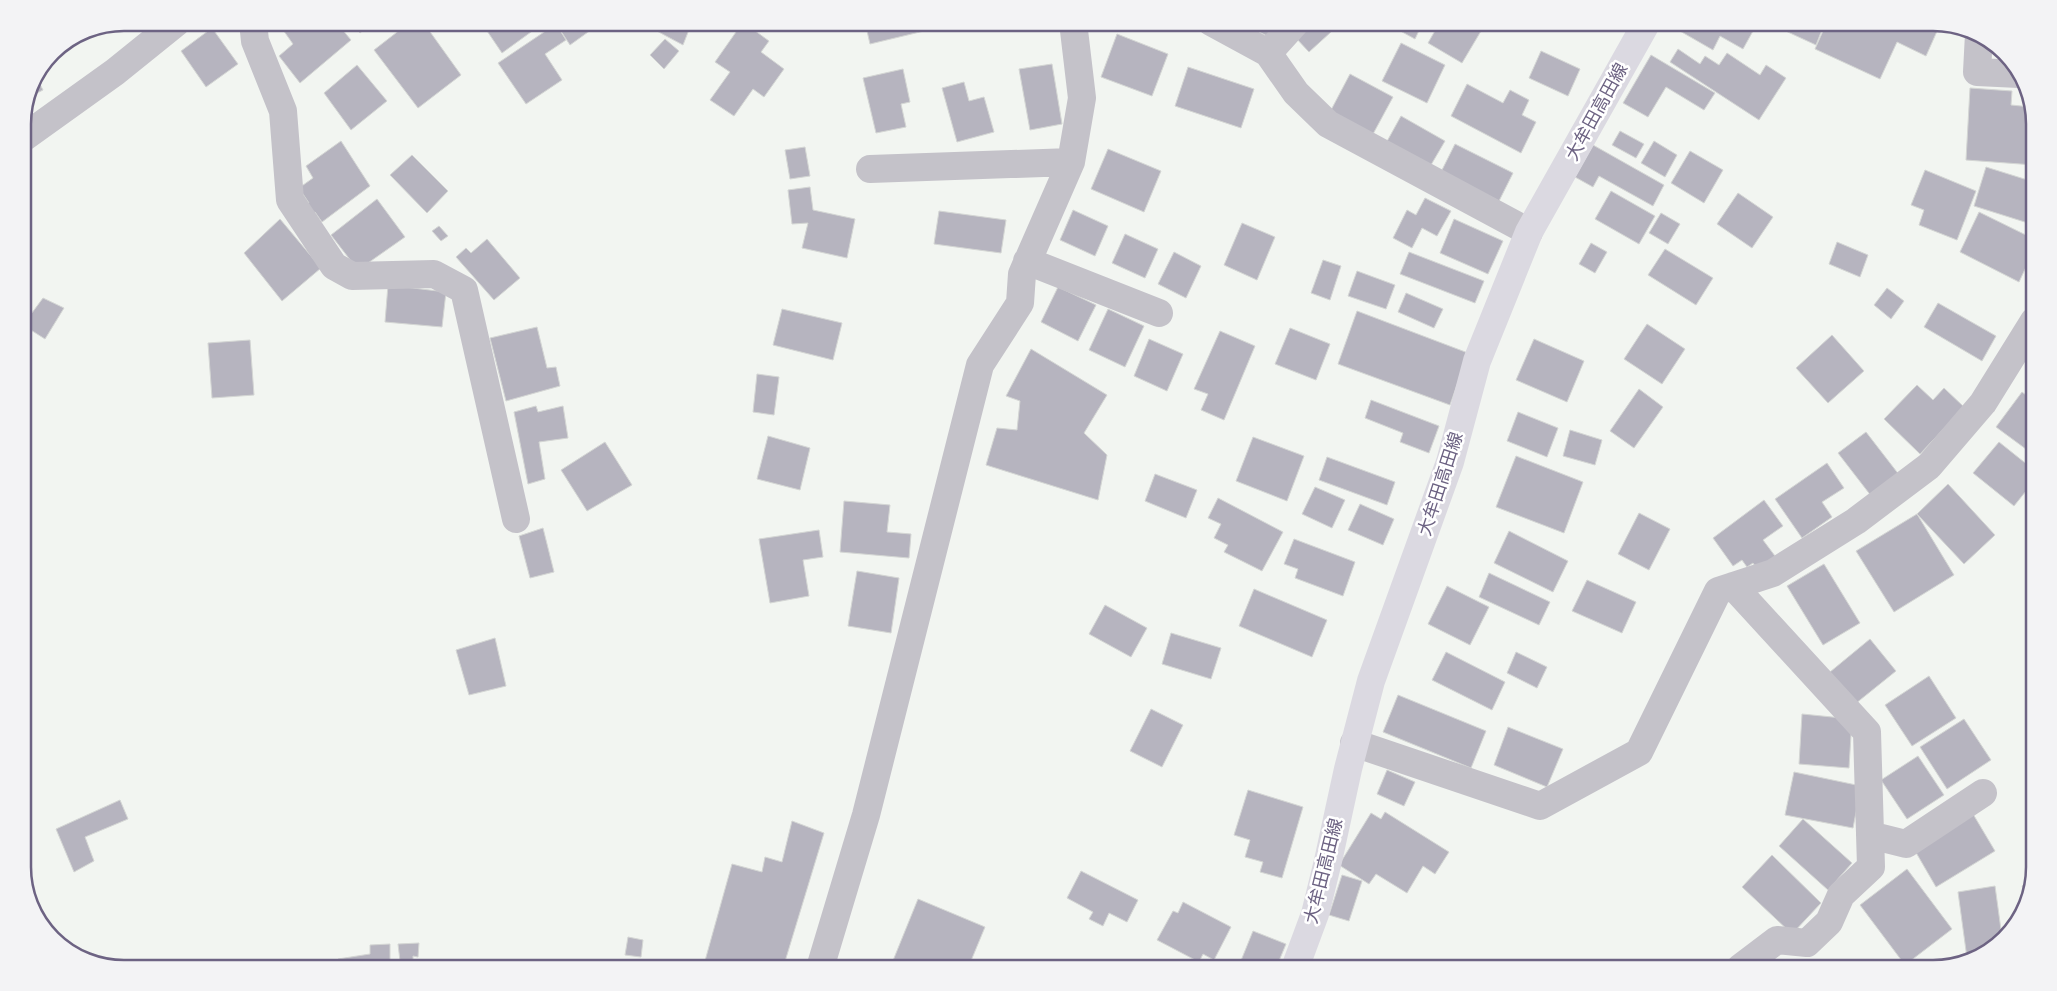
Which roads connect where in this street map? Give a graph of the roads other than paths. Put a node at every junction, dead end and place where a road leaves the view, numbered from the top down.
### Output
1 (166, 31) edge
2 (254, 31) edge
3 (1074, 31) edge
4 (1228, 31) edge
5 (1288, 31) edge
6 (1641, 31) edge
7 (1978, 43) edge
8 (1268, 53) junction
9 (2010, 74) edge
10 (31, 132) edge
11 (1071, 162) junction
12 (870, 169) dead end
13 (1529, 232) junction
14 (1027, 262) junction
15 (1159, 314) dead end
16 (2026, 334) edge
17 (516, 519) dead end
18 (1733, 586) junction
19 (1354, 743) junction
20 (1983, 792) dead end
21 (1870, 835) junction
22 (822, 960) edge
23 (1298, 960) edge
24 (1751, 960) edge

1 - 10 street
2 - 17 street
3 - 11 street
4 - 8 street
5 - 8 street
6 - 13 main road, 大牟田高田線
7 - 9 street
8 - 13 street
11 - 12 street
11 - 14 street
13 - 19 main road, 大牟田高田線
14 - 15 street
14 - 22 street
16 - 18 street
18 - 19 street
18 - 21 street
19 - 23 main road, 大牟田高田線
20 - 21 street
21 - 24 street

